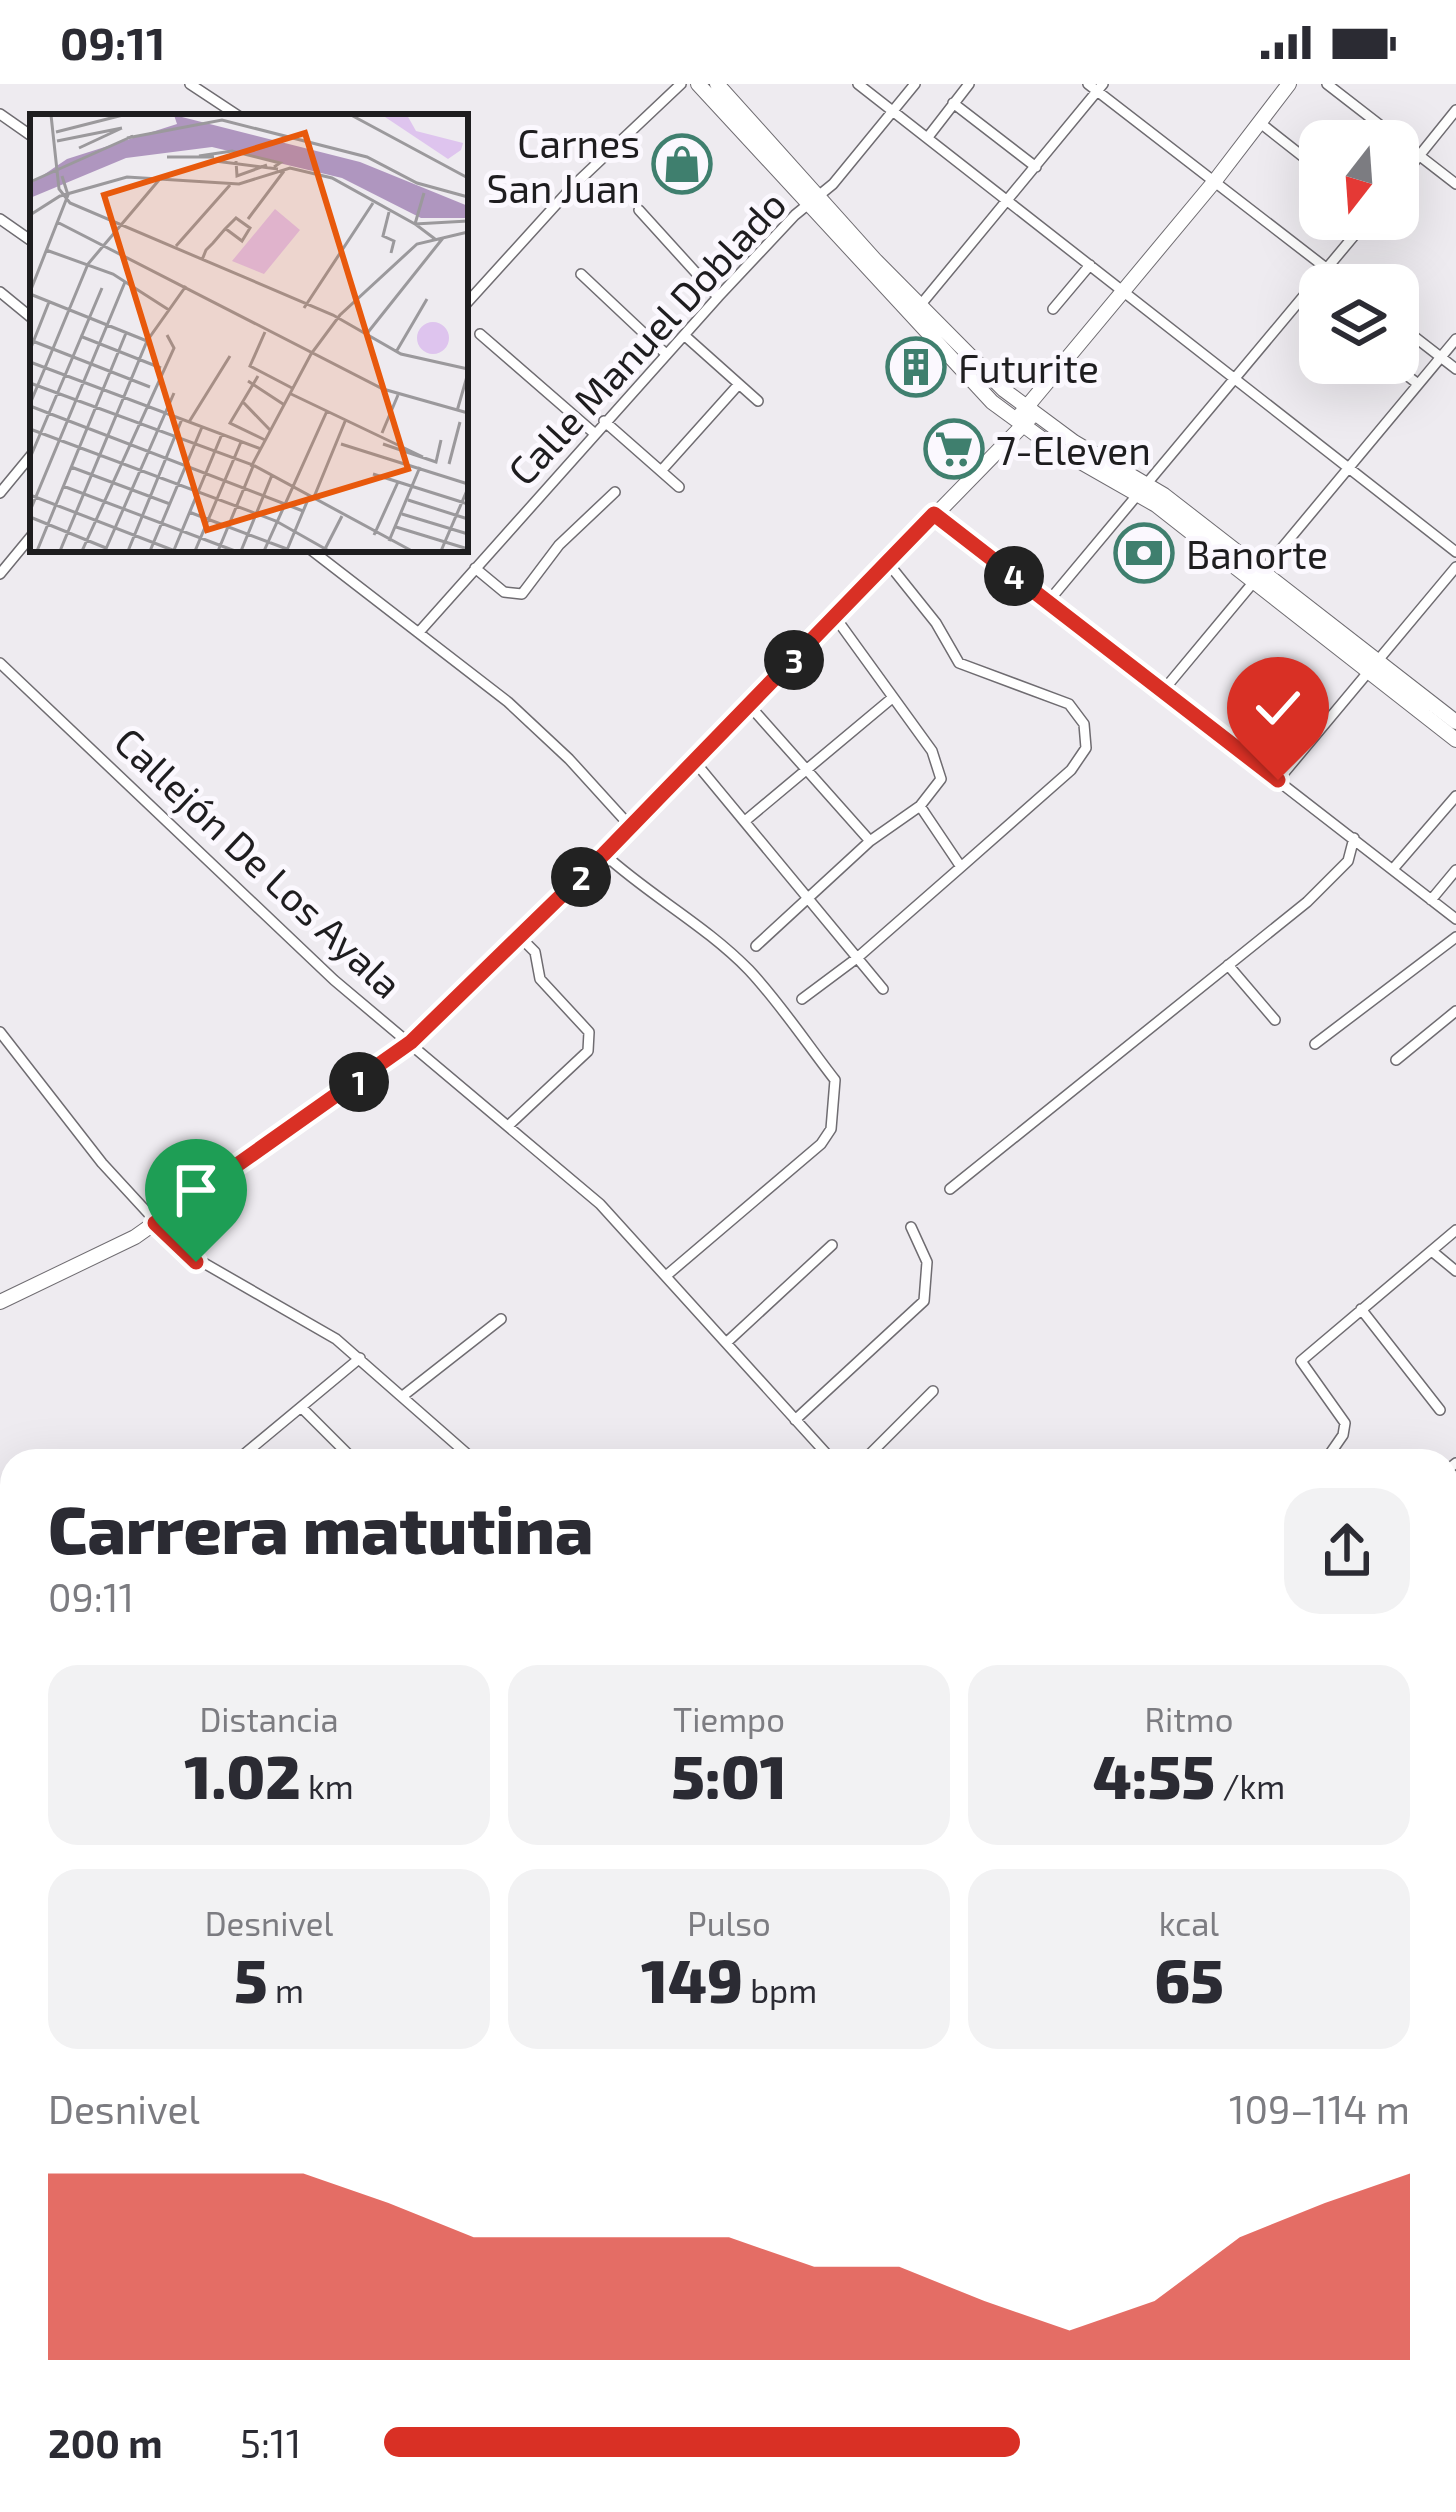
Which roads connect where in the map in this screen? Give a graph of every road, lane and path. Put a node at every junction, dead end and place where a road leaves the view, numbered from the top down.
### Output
1 (190, 84) edge
2 (682, 84) edge
3 (698, 84) edge
4 (859, 84) edge
5 (915, 84) edge
6 (969, 84) edge
7 (1289, 84) edge
8 (1327, 84) edge
9 (1096, 86) edge
10 (717, 88) edge
11 (953, 104) junction
12 (1456, 110) edge
13 (892, 112) junction
14 (0, 114) edge
15 (235, 114) edge
16 (1373, 120) edge
17 (1259, 122) junction
18 (30, 135) edge
19 (928, 137) junction
20 (1299, 153) edge
21 (1419, 156) joint
22 (1036, 167) junction
23 (1214, 182) junction
24 (1456, 184) edge
25 (1007, 200) junction
26 (814, 201) junction
27 (639, 210) dead end
28 (0, 219) edge
29 (30, 240) edge
30 (1350, 240) edge
31 (1322, 264) edge
32 (1330, 264) edge
33 (1090, 265) junction
34 (581, 274) dead end
35 (0, 292) edge
36 (1124, 292) junction
37 (718, 297) junction
38 (468, 302) edge
39 (1299, 302) edge
40 (1053, 309) dead end
41 (915, 311) junction
42 (30, 317) edge
43 (480, 334) dead end
44 (684, 335) junction
45 (1456, 339) edge
46 (1419, 340) edge
47 (665, 354) junction
48 (1441, 357) junction
49 (1456, 368) edge
50 (1237, 378) junction
51 (1419, 383) edge
52 (1418, 384) edge
53 (739, 385) junction
54 (758, 401) dead end
55 (1024, 418) junction
56 (604, 421) junction
57 (594, 433) junction
58 (1048, 444) junction
59 (993, 457) junction
60 (30, 458) edge
61 (1351, 469) junction
62 (661, 471) junction
63 (680, 487) dead end
64 (1144, 489) junction
65 (615, 492) dead end
66 (0, 493) edge
67 (934, 514) junction
68 (30, 538) edge
69 (314, 552) edge
70 (1456, 552) edge
71 (888, 563) junction
72 (1456, 567) edge
73 (475, 568) junction
74 (0, 574) edge
75 (1260, 577) junction
76 (1047, 603) junction
77 (835, 617) junction
78 (420, 631) junction
79 (0, 663) edge
80 (1374, 667) junction
81 (1162, 692) junction
82 (891, 699) junction
83 (749, 705) junction
84 (1456, 722) edge
85 (1456, 740) edge
86 (694, 761) junction
87 (808, 769) junction
88 (1278, 780) junction
89 (1456, 796) edge
90 (920, 806) junction
91 (745, 821) junction
92 (630, 826) junction
93 (1354, 838) junction
94 (870, 841) junction
95 (604, 854) junction
96 (961, 867) junction
97 (1393, 869) junction
98 (1456, 870) edge
99 (808, 897) junction
100 (1431, 900) junction
101 (1456, 919) edge
102 (520, 937) junction
103 (1456, 937) edge
104 (756, 946) dead end
105 (857, 958) junction
106 (1228, 965) junction
107 (883, 989) dead end
108 (802, 999) dead end
109 (1456, 1011) edge
110 (1275, 1020) dead end
111 (0, 1032) edge
112 (411, 1042) junction
113 (1315, 1044) dead end
114 (15, 1052) junction
115 (1396, 1060) dead end
116 (0, 1062) edge
117 (509, 1125) junction
118 (950, 1189) dead end
119 (155, 1223) junction
120 (911, 1228) dead end
121 (1456, 1230) edge
122 (832, 1245) dead end
123 (1433, 1252) junction
124 (1456, 1271) edge
125 (667, 1275) junction
126 (0, 1302) edge
127 (1361, 1309) junction
128 (501, 1319) dead end
129 (726, 1343) junction
130 (360, 1358) junction
131 (933, 1391) dead end
132 (404, 1395) junction
133 (301, 1407) junction
134 (1440, 1410) dead end
135 (795, 1420) junction
136 (250, 1449) edge
137 (343, 1449) edge
138 (463, 1449) edge
139 (822, 1449) edge
140 (875, 1449) edge
141 (1333, 1449) edge

1 - 15 street
2 - 38 street
3 - 10 street
4 - 13 street
5 - 13 street, Calle Manuel Doblado
6 - 11 street
7 - 17 street
8 - 16 street
9 - 22 street
9 - 23 street
10 - 26 street
11 - 19 street
11 - 22 street
12 - 21 street
13 - 19 street
13 - 26 street, Calle Manuel Doblado
14 - 18 street
17 - 20 street
17 - 23 street
19 - 25 street
21 - 24 street
22 - 25 street
23 - 31 street
23 - 36 street
25 - 33 street
25 - 41 street
26 - 37 street, Calle Manuel Doblado
26 - 41 street
27 - 37 street
28 - 29 street
30 - 32 street
33 - 36 street
33 - 40 street
34 - 47 street
35 - 42 street
36 - 50 street
36 - 55 street
37 - 44 street, Calle Manuel Doblado
39 - 50 street
41 - 55 street
43 - 57 street
44 - 47 street, Calle Manuel Doblado
44 - 53 street
45 - 48 street
46 - 48 street
47 - 56 street, Calle Manuel Doblado
48 - 49 street
48 - 51 street
50 - 61 street
50 - 64 street
52 - 61 street
53 - 54 street
53 - 62 street
55 - 58 street
55 - 59 street
55 - 64 street
56 - 57 street, Calle Manuel Doblado
56 - 62 street
57 - 73 street, Calle Manuel Doblado
58 - 59 street
58 - 64 street
59 - 67 street
60 - 66 street
61 - 70 street
61 - 75 street
62 - 63 street
64 - 75 street
64 - 76 street
65 - 73 street
67 - 71 street
67 - 76 street
68 - 74 street
69 - 78 street
71 - 77 street
71 - 96 street
72 - 80 street
73 - 78 street, Calle Manuel Doblado
75 - 80 street
75 - 81 street
76 - 81 street
77 - 82 street
77 - 83 street
78 - 92 street
79 - 112 street, Callejón De Los Ayala
80 - 84 street
80 - 85 street
80 - 88 street
81 - 88 street
82 - 87 street
82 - 90 street
83 - 86 street
83 - 87 street
86 - 91 street
86 - 92 street
87 - 91 street
87 - 94 street
88 - 93 street
89 - 97 street
90 - 94 street
90 - 96 street
91 - 99 street
92 - 95 street
93 - 97 street
93 - 106 street
94 - 99 street
95 - 102 street
95 - 125 street
96 - 105 street
97 - 100 street
98 - 100 street
99 - 104 street
99 - 105 street
100 - 101 street
102 - 112 street
102 - 117 street
103 - 113 street
105 - 107 street
105 - 108 street
106 - 110 street
106 - 118 street
109 - 115 street
111 - 114 street
112 - 117 street, Callejón De Los Ayala
112 - 119 street
114 - 116 street
114 - 119 street
117 - 125 street, Callejón De Los Ayala
119 - 126 street
119 - 130 street
120 - 135 street
121 - 123 street
122 - 129 street
123 - 124 street
123 - 127 street
125 - 129 street, Callejón De Los Ayala
127 - 134 street
127 - 141 street
128 - 132 street
129 - 135 street, Callejón De Los Ayala
130 - 132 street
130 - 133 street
131 - 140 street
132 - 138 street
133 - 136 street
133 - 137 street
135 - 139 street, Callejón De Los Ayala

